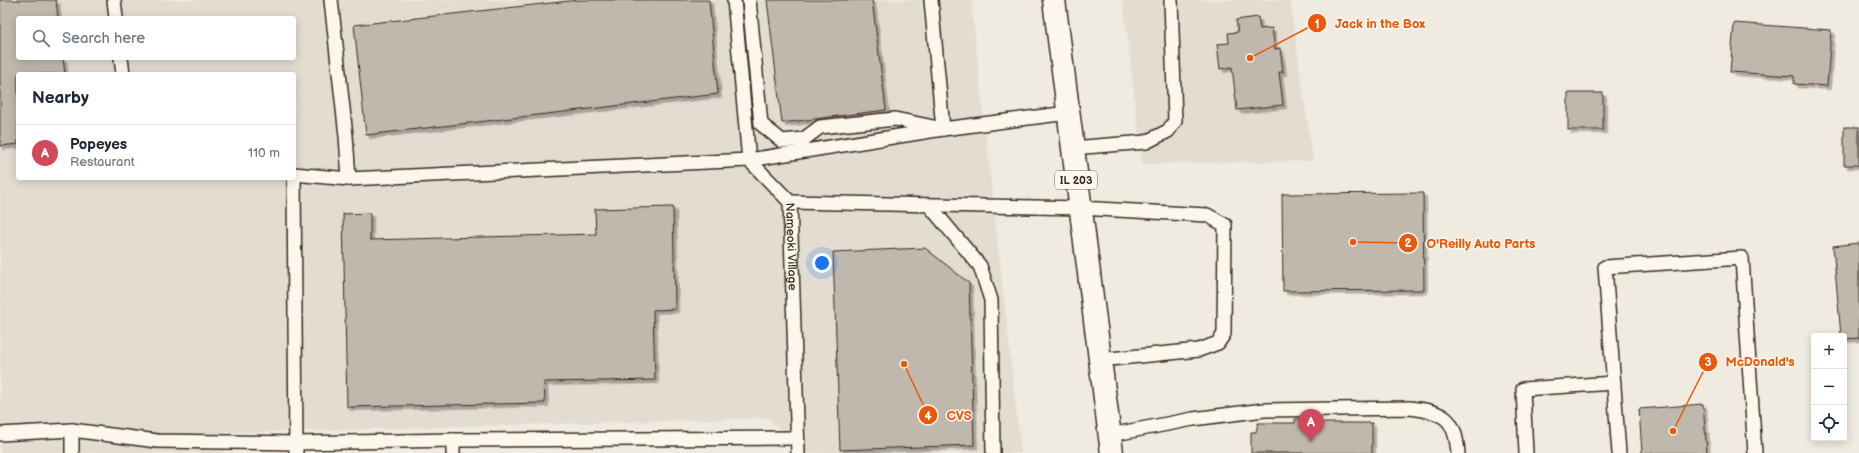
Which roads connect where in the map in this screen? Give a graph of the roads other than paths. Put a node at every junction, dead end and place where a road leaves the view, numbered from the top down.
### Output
1 (114, 0) edge
2 (331, 0) edge
3 (734, 0) edge
4 (748, 0) edge
5 (931, 0) edge
6 (1054, 0) edge
7 (1171, 0) edge
8 (116, 16) edge
9 (121, 60) edge
10 (123, 72) edge
11 (1068, 113) junction
12 (943, 129) junction
13 (1072, 148) junction
14 (749, 160) junction
15 (296, 174) edge
16 (349, 179) junction
17 (294, 180) edge
18 (790, 202) junction
19 (929, 205) junction
20 (1080, 208) junction
21 (1100, 360) junction
22 (1614, 383) junction
23 (72, 430) junction
24 (0, 434) edge
25 (797, 438) junction
26 (1111, 444) edge
27 (453, 447) edge
28 (296, 448) edge
29 (72, 453) edge
30 (798, 453) edge
31 (993, 453) edge
32 (1458, 453) edge
33 (1526, 453) edge
34 (1619, 453) edge
35 (1755, 453) edge

1 - 8 lane
2 - 16 lane
3 - 14 lane
4 - 12 lane
5 - 12 lane
6 - 11 main road, IL 203
7 - 13 lane
9 - 10 lane
11 - 12 lane
11 - 13 main road, IL 203
12 - 14 lane
13 - 20 main road, IL 203
14 - 16 lane
14 - 18 lane, Nameoki Village
15 - 16 lane
17 - 28 lane
18 - 19 lane
18 - 25 lane, Nameoki Village
19 - 20 lane
19 - 31 lane
20 - 21 main road, IL 203
20 - 21 lane
21 - 26 main road, IL 203
22 - 33 lane
22 - 34 lane
22 - 35 lane
23 - 24 lane
23 - 28 lane
23 - 29 lane
25 - 27 lane
25 - 30 lane, Nameoki Village
26 - 32 lane
27 - 28 lane

